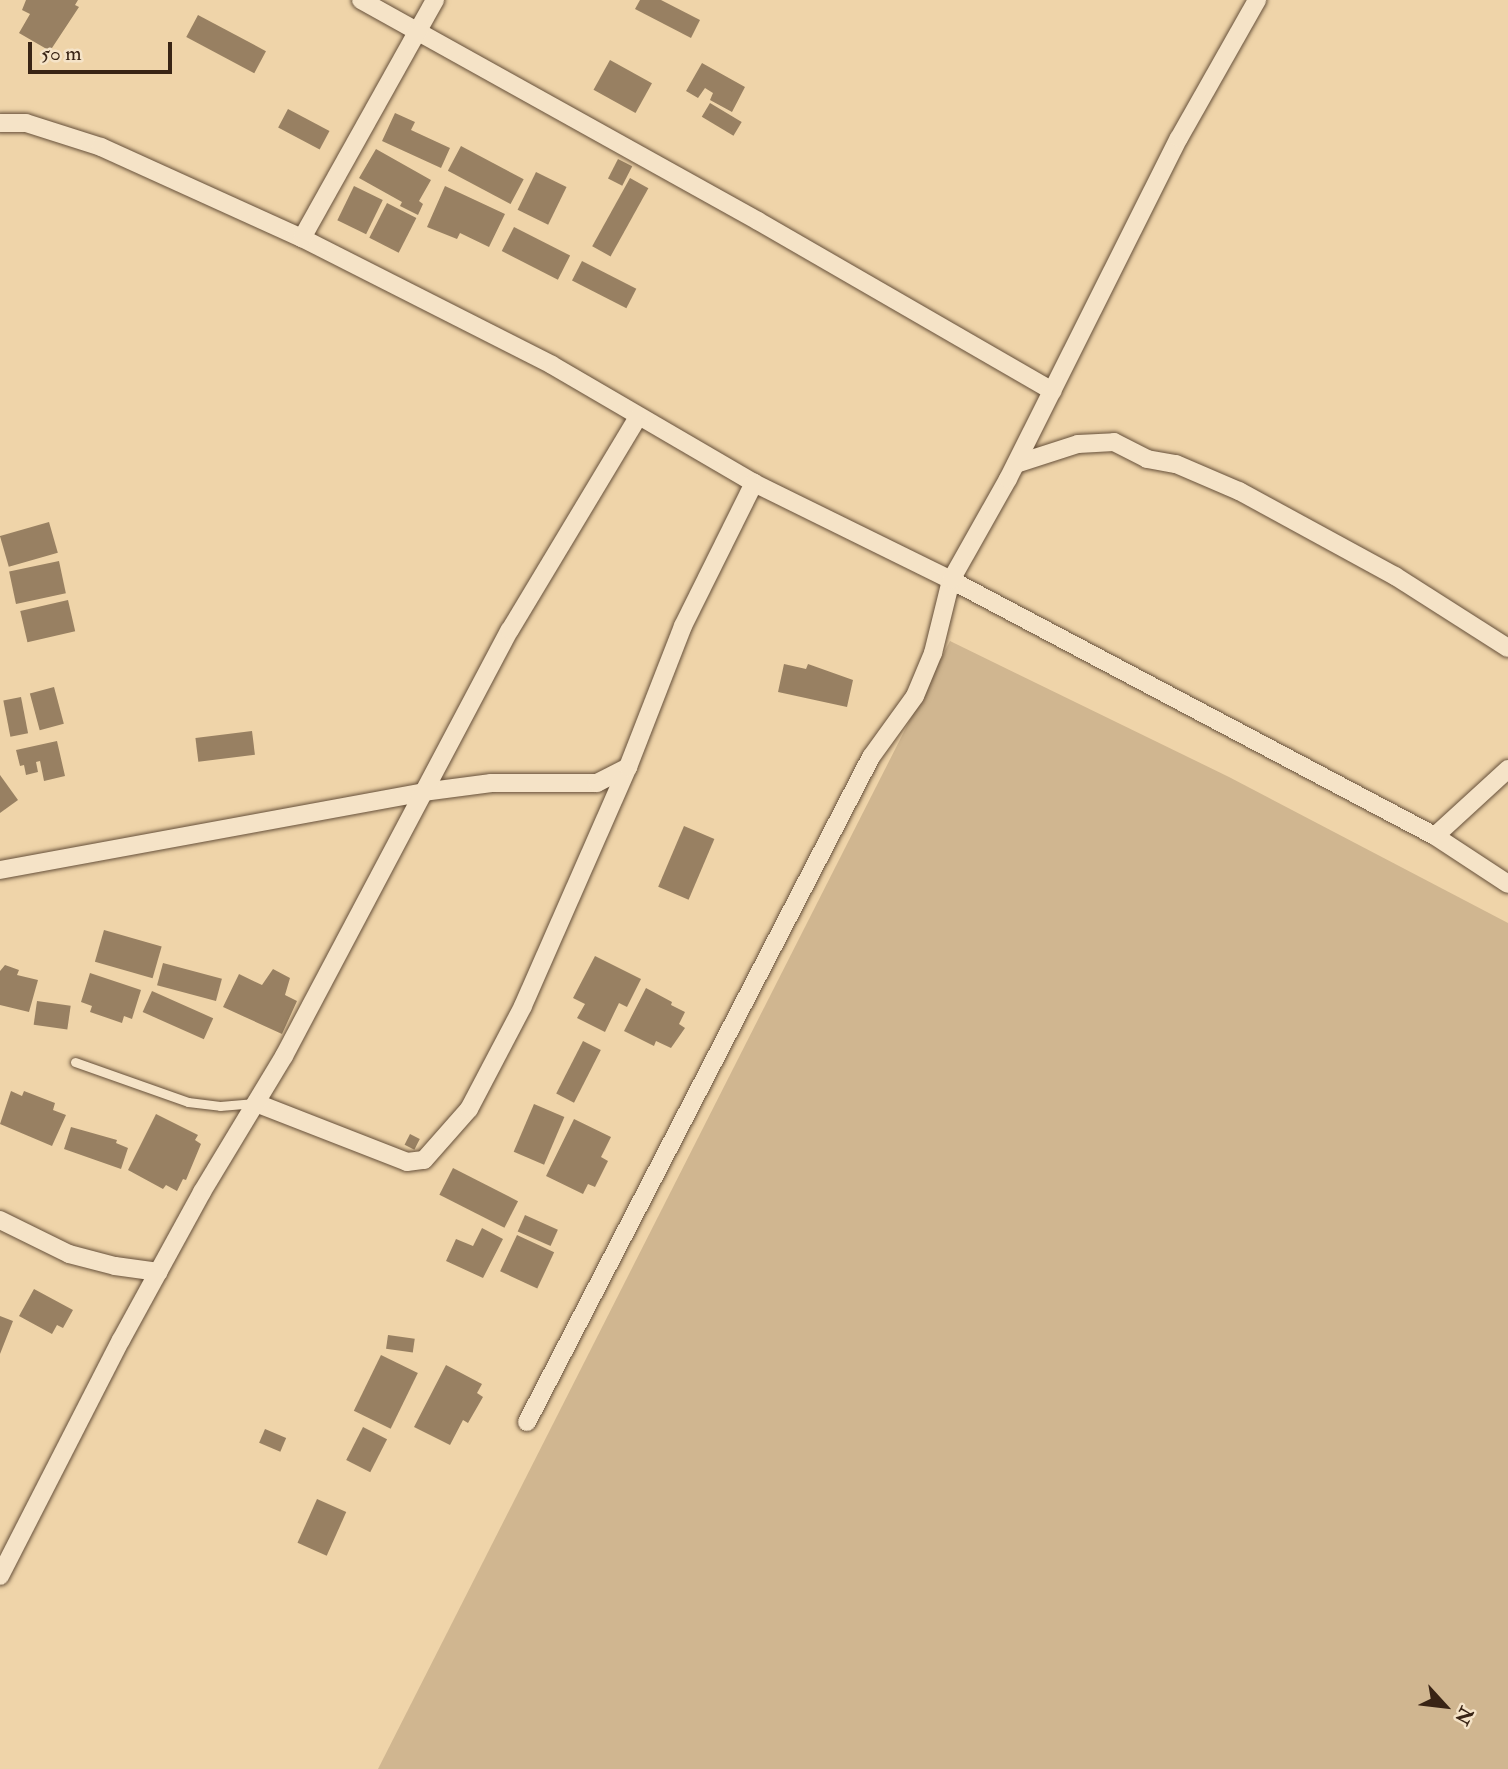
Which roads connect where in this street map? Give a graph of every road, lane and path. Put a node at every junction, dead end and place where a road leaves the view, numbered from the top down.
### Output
1 (360, 0) edge
2 (435, 0) edge
3 (1257, 0) edge
4 (419, 32) junction
5 (0, 123) edge
6 (302, 238) junction
7 (1052, 391) junction
8 (638, 417) junction
9 (1016, 464) junction
10 (754, 483) junction
11 (951, 580) junction
12 (1508, 648) edge
13 (628, 767) junction
14 (1508, 769) edge
15 (423, 792) junction
16 (1435, 836) junction
17 (0, 870) edge
18 (1508, 884) edge
19 (75, 1062) dead end
20 (256, 1103) junction
21 (0, 1220) edge
22 (159, 1272) junction
23 (527, 1422) dead end
24 (0, 1576) edge

1 - 4 street
2 - 4 street
3 - 7 street
4 - 6 street
4 - 7 street
5 - 6 street
6 - 8 street
7 - 9 street
8 - 10 street
8 - 15 street
9 - 11 street
9 - 12 street
10 - 11 street
10 - 13 street
11 - 16 street
11 - 23 street
13 - 15 street
13 - 20 street
14 - 16 street
15 - 17 street
15 - 20 street
16 - 18 street
19 - 20 lane
20 - 22 street
21 - 22 street
22 - 24 street

